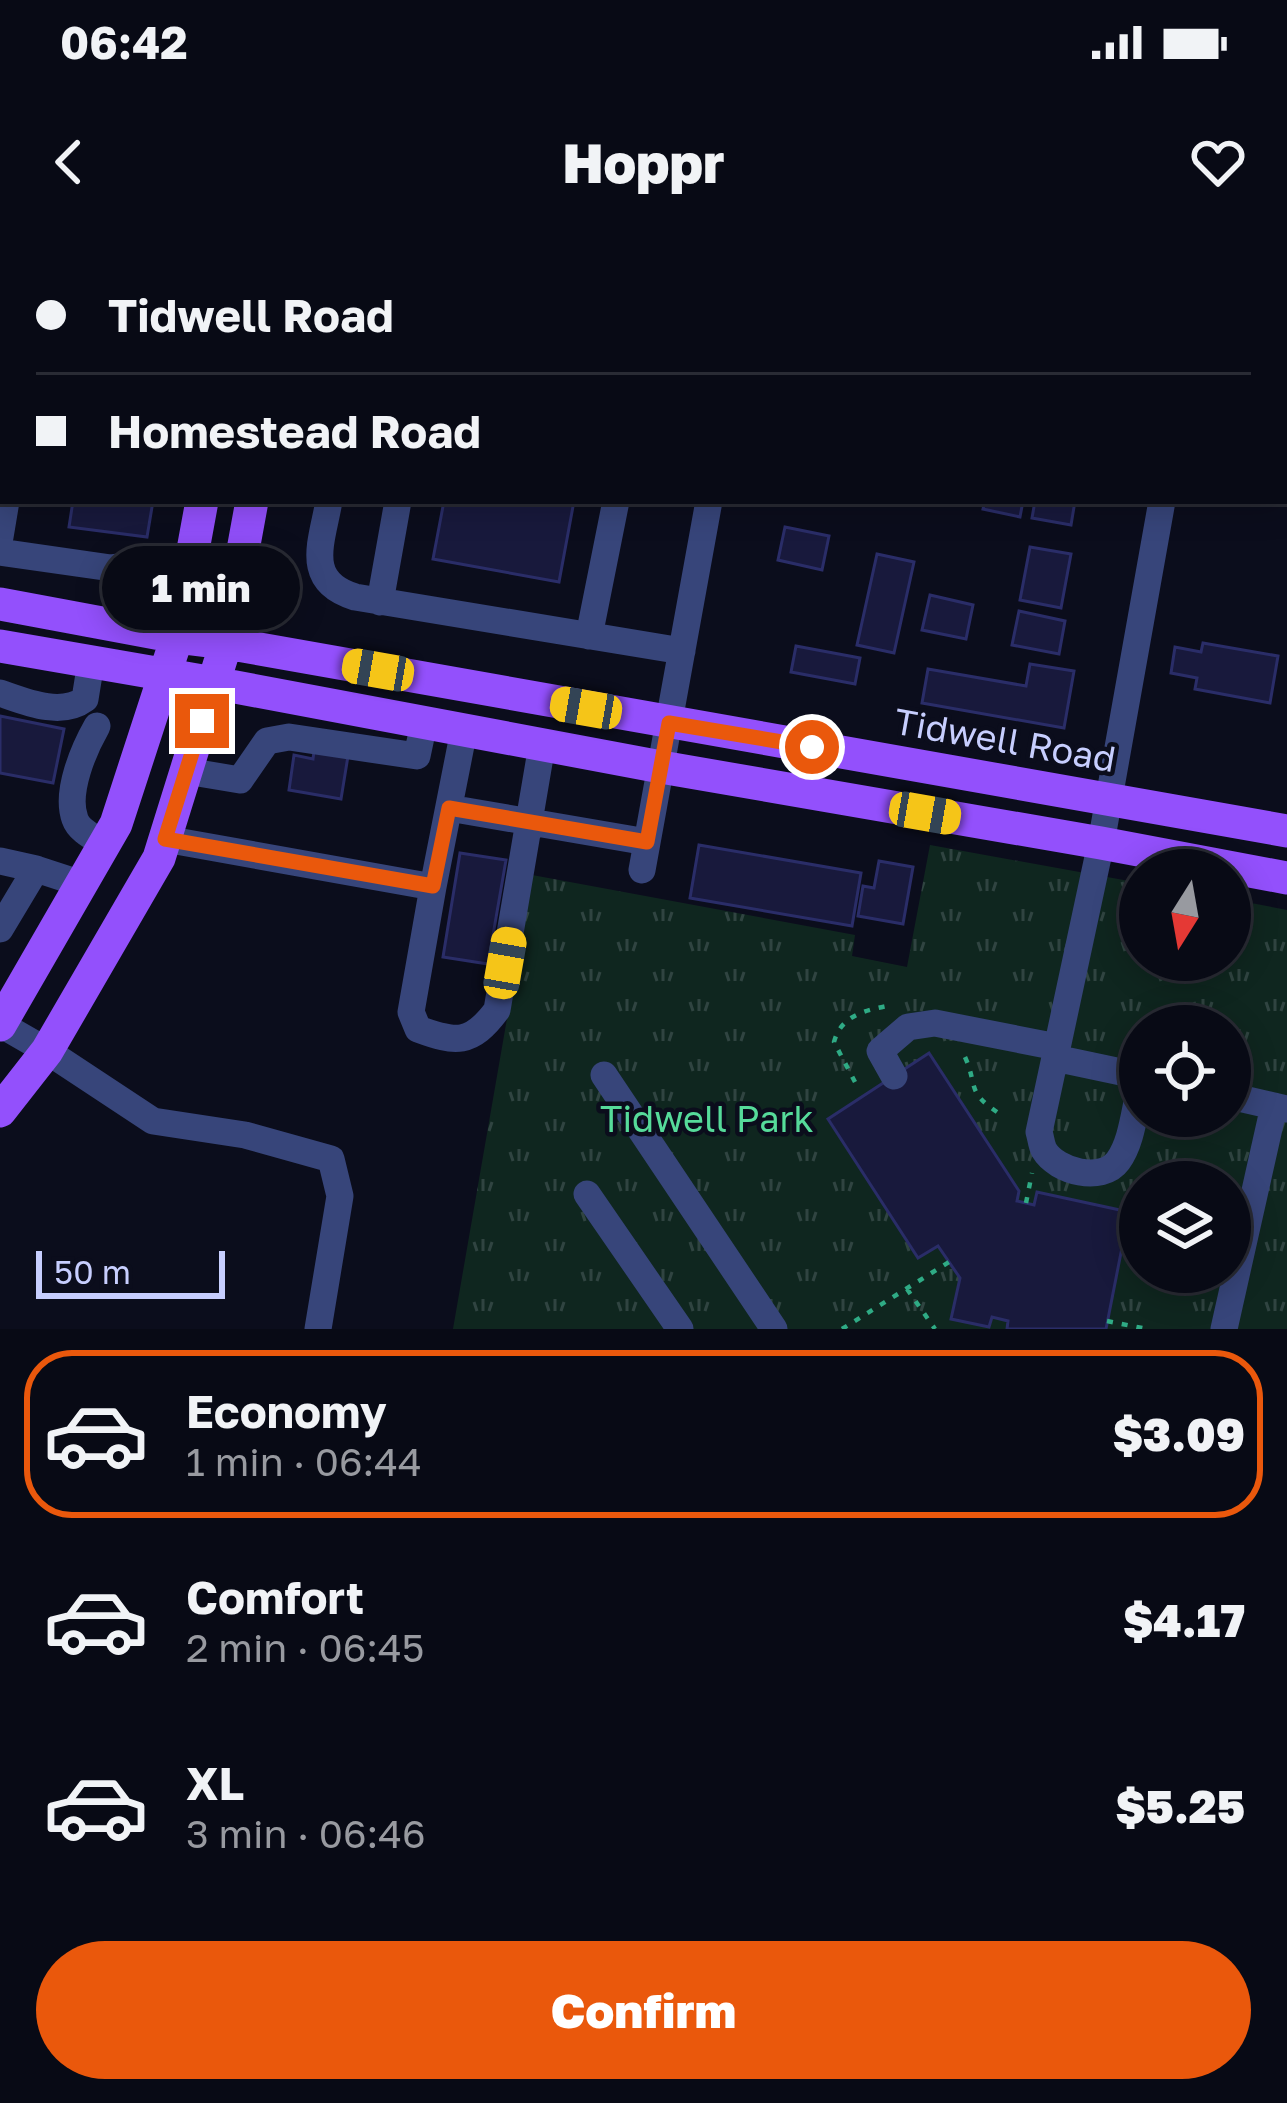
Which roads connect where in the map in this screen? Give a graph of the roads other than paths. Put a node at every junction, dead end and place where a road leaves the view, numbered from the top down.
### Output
1 (6, 504) edge
2 (201, 504) edge
3 (251, 504) edge
4 (328, 504) edge
5 (397, 504) edge
6 (615, 504) edge
7 (708, 504) edge
8 (1161, 504) edge
9 (0, 537) edge
10 (0, 552) edge
11 (190, 566) junction
12 (380, 602) junction
13 (0, 604) edge
14 (589, 636) junction
15 (177, 637) junction
16 (226, 643) junction
17 (0, 646) edge
18 (682, 651) junction
19 (91, 662) junction
20 (165, 675) junction
21 (214, 682) junction
22 (0, 694) edge
23 (91, 713) junction
24 (372, 713) junction
25 (424, 723) junction
26 (669, 723) junction
27 (464, 730) junction
28 (143, 742) junction
29 (542, 745) junction
30 (364, 748) junction
31 (661, 767) junction
32 (186, 771) junction
33 (1110, 797) junction
34 (449, 808) junction
35 (530, 822) junction
36 (1287, 831) edge
37 (165, 839) junction
38 (1101, 843) junction
39 (104, 844) junction
40 (0, 861) edge
41 (36, 868) junction
42 (1287, 878) edge
43 (82, 884) junction
44 (433, 886) junction
45 (0, 928) edge
46 (0, 1024) edge
47 (47, 1051) junction
48 (1056, 1052) junction
49 (1119, 1070) edge
50 (604, 1075) dead end
51 (894, 1076) dead end
52 (1280, 1107) edge
53 (0, 1111) edge
54 (1128, 1137) edge
55 (587, 1194) dead end
56 (318, 1329) edge
57 (680, 1329) edge
58 (774, 1329) edge
59 (1224, 1329) edge

1 - 9 street
2 - 11 main road
3 - 16 main road
4 - 12 street
5 - 12 street
6 - 14 street
7 - 18 street
8 - 33 street
10 - 11 street
11 - 15 main road
12 - 14 street
13 - 15 main road, Tidwell Road
14 - 18 street
15 - 16 main road, Tidwell Road
15 - 20 main road
16 - 21 main road
16 - 26 main road, Tidwell Road
17 - 19 main road
18 - 26 street
19 - 20 main road
19 - 23 street
20 - 21 main road
20 - 28 main road
21 - 24 main road
21 - 32 main road
22 - 23 street
23 - 28 street
23 - 39 street
24 - 25 main road
24 - 30 street
25 - 27 main road
25 - 30 street
26 - 31 street
26 - 33 main road, Tidwell Road
27 - 29 main road
27 - 34 street
28 - 39 main road
29 - 31 main road
29 - 35 street
30 - 32 street
31 - 35 street
31 - 38 main road
32 - 37 main road
33 - 36 main road, Tidwell Road
33 - 38 street
34 - 35 street
34 - 44 street
35 - 44 street
37 - 44 street
37 - 47 main road
38 - 42 main road
38 - 48 street
39 - 43 main road
40 - 41 street
41 - 43 street
41 - 45 street
43 - 46 main road
46 - 47 street
47 - 53 main road
47 - 56 street
48 - 49 street
48 - 51 street
48 - 54 street
50 - 58 street
52 - 59 street
55 - 57 street

